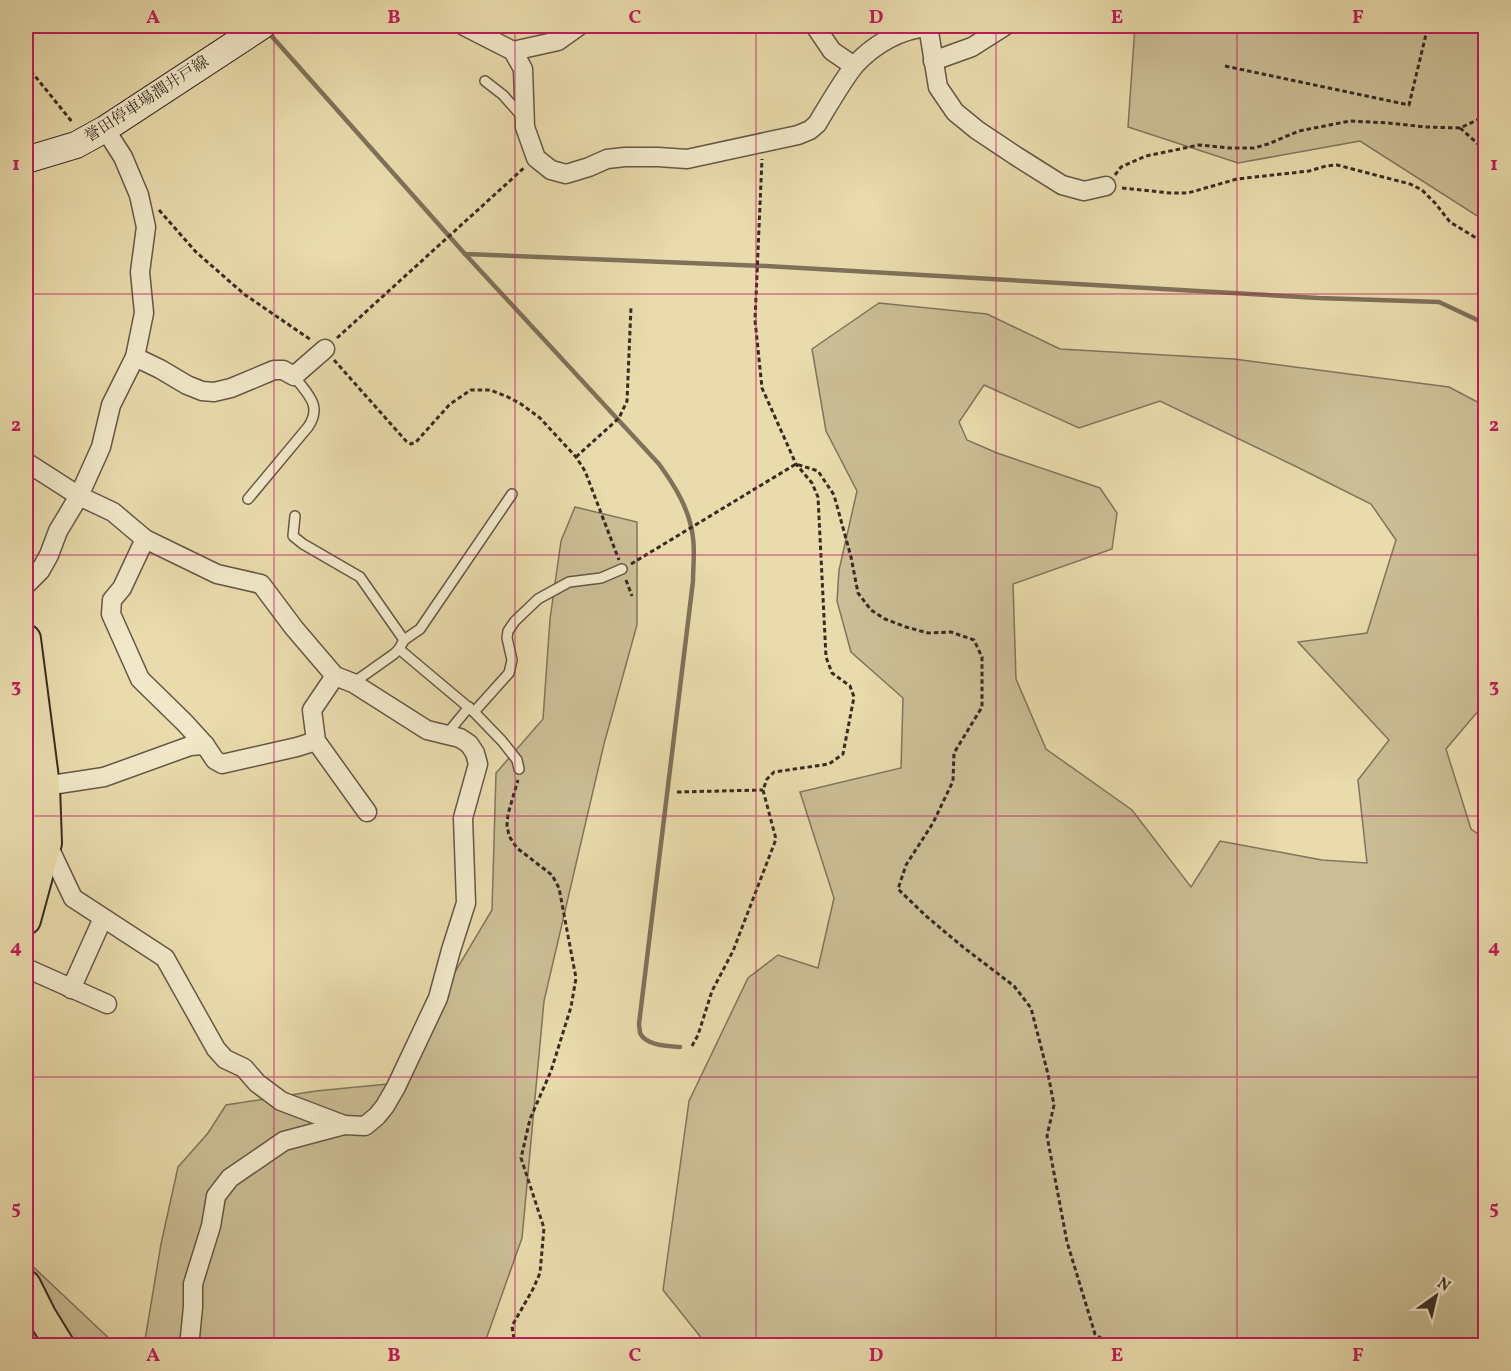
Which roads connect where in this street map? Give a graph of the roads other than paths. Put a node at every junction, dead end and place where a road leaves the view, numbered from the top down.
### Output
1 (262, 26) edge
2 (464, 26) edge
3 (579, 26) edge
4 (815, 26) edge
5 (928, 26) edge
6 (1005, 26) edge
7 (513, 51) junction
8 (933, 61) junction
9 (854, 66) junction
10 (485, 81) dead end
11 (525, 114) junction
12 (105, 129) junction
13 (26, 160) edge
14 (1106, 186) road end
15 (325, 349) road end
16 (135, 357) junction
17 (294, 376) junction
18 (26, 462) edge
19 (512, 494) dead end
20 (80, 496) junction
21 (248, 499) dead end
22 (295, 516) dead end
23 (145, 539) junction
24 (622, 569) road end
25 (26, 585) edge
26 (26, 639) edge
27 (401, 644) junction
28 (335, 676) junction
29 (353, 684) junction
30 (471, 710) junction
31 (446, 735) junction
32 (316, 741) junction
33 (205, 745) junction
34 (519, 769) road end
35 (45, 786) junction
36 (367, 812) dead end
37 (46, 843) junction
38 (103, 918) junction
39 (26, 920) edge
40 (26, 968) edge
41 (71, 989) junction
42 (106, 1004) dead end
43 (344, 1125) junction
44 (26, 1285) edge
45 (60, 1346) edge
46 (187, 1346) edge

1 - 12 main road, 誉田停車場潤井戸線
2 - 7 street
3 - 7 street
4 - 9 street
5 - 8 street
5 - 9 street
6 - 8 street
7 - 11 street
8 - 14 street
9 - 11 street
10 - 11 lane
12 - 13 main road, 誉田停車場潤井戸線
12 - 16 street
15 - 17 street
16 - 17 street
16 - 20 street
17 - 21 lane
18 - 20 street
19 - 27 lane
20 - 23 street
20 - 25 street
22 - 27 lane
23 - 28 street
23 - 33 street
24 - 30 lane
26 - 35 main road
27 - 29 lane
27 - 30 lane
28 - 29 street
28 - 32 street
29 - 31 street
30 - 31 lane
30 - 34 lane
31 - 43 street
32 - 33 street
32 - 36 street
33 - 35 street
35 - 37 main road
37 - 38 street
37 - 39 main road
38 - 41 street
38 - 43 street
40 - 41 street
41 - 42 street
43 - 46 street
44 - 45 main road

